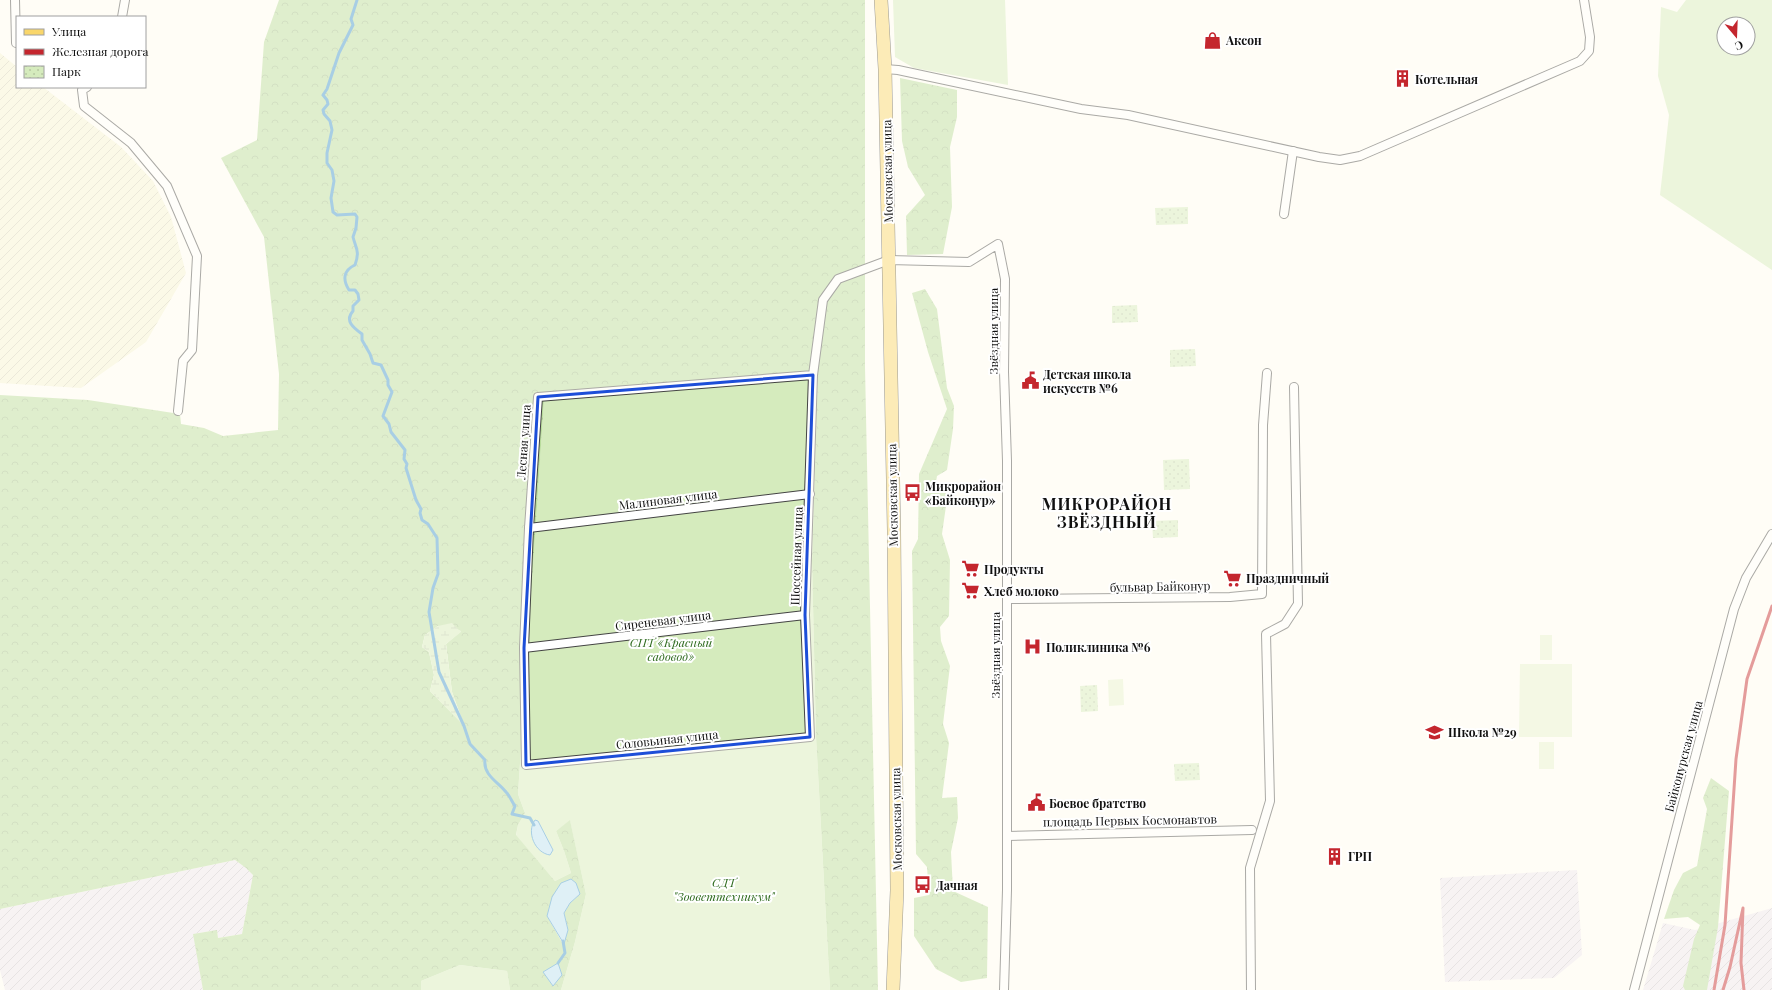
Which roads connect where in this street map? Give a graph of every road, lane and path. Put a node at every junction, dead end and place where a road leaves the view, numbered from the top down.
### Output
1 (15, 0) edge
2 (125, 0) edge
3 (881, 0) edge
4 (1584, 0) edge
5 (122, 16) edge
6 (16, 43) dead end
7 (885, 69) junction
8 (85, 88) edge
9 (1293, 151) junction
10 (1284, 214) dead end
11 (888, 260) junction
12 (1267, 373) dead end
13 (814, 375) junction
14 (1294, 387) dead end
15 (178, 411) dead end
16 (810, 494) junction
17 (529, 528) junction
18 (1772, 534) edge
19 (1006, 599) junction
20 (805, 615) junction
21 (524, 648) junction
22 (810, 737) joint
23 (526, 765) joint
24 (1252, 830) dead end
25 (1007, 836) junction
26 (893, 990) edge
27 (1004, 990) edge
28 (1251, 990) edge
29 (1634, 990) edge

1 - 6 street
2 - 5 street
3 - 7 main road, Московская улица
4 - 9 street
7 - 9 street
7 - 11 main road, Московская улица
8 - 15 street
9 - 10 street
11 - 13 street, Шоссейная улица
11 - 19 street, Звёздная улица
11 - 26 main road, Московская улица
12 - 19 street, бульвар Байконур
13 - 16 street, Шоссейная улица
13 - 17 street, Лесная улица
14 - 28 street
16 - 17 street, Малиновая улица
16 - 20 street, Шоссейная улица
17 - 21 street, Лесная улица
18 - 29 street, Байконурская улица
19 - 25 street, Звёздная улица
20 - 21 street, Сиреневая улица
20 - 22 street, Шоссейная улица
21 - 23 street, Лесная улица
22 - 23 street, Соловьиная улица
24 - 25 street, площадь Первых Космонавтов
25 - 27 street, Звёздная улица

